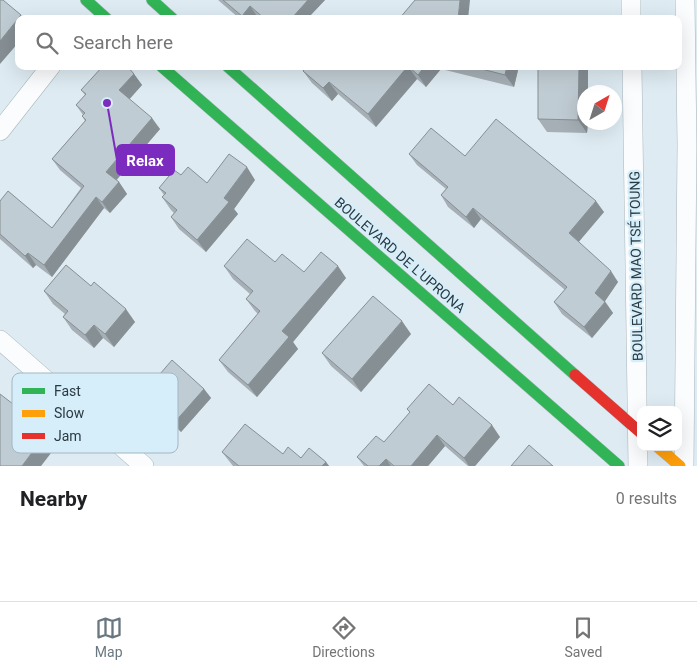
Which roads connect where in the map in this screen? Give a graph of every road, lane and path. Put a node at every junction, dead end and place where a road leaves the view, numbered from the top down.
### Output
1 (152, 0) edge
2 (630, 0) edge
3 (685, 0) edge
4 (169, 15) edge
5 (631, 15) edge
6 (48, 70) edge
7 (166, 70) edge
8 (232, 70) edge
9 (632, 70) edge
10 (0, 131) edge
11 (692, 144) edge
12 (0, 340) edge
13 (38, 373) edge
14 (639, 406) edge
15 (637, 429) edge
16 (639, 451) edge
17 (663, 451) edge
18 (129, 453) edge
19 (144, 466) edge
20 (619, 466) edge
21 (638, 466) edge
22 (682, 466) edge

1 - 4 street
2 - 5 street
3 - 11 street
6 - 10 street
7 - 20 street, BOULEVARD DE L'UPRONA
8 - 15 street, BOULEVARD DE L'UPRONA
9 - 14 street, BOULEVARD MAO TSÉ TOUNG
11 - 22 street
12 - 13 street
16 - 21 street, BOULEVARD MAO TSÉ TOUNG
17 - 22 street
18 - 19 street

